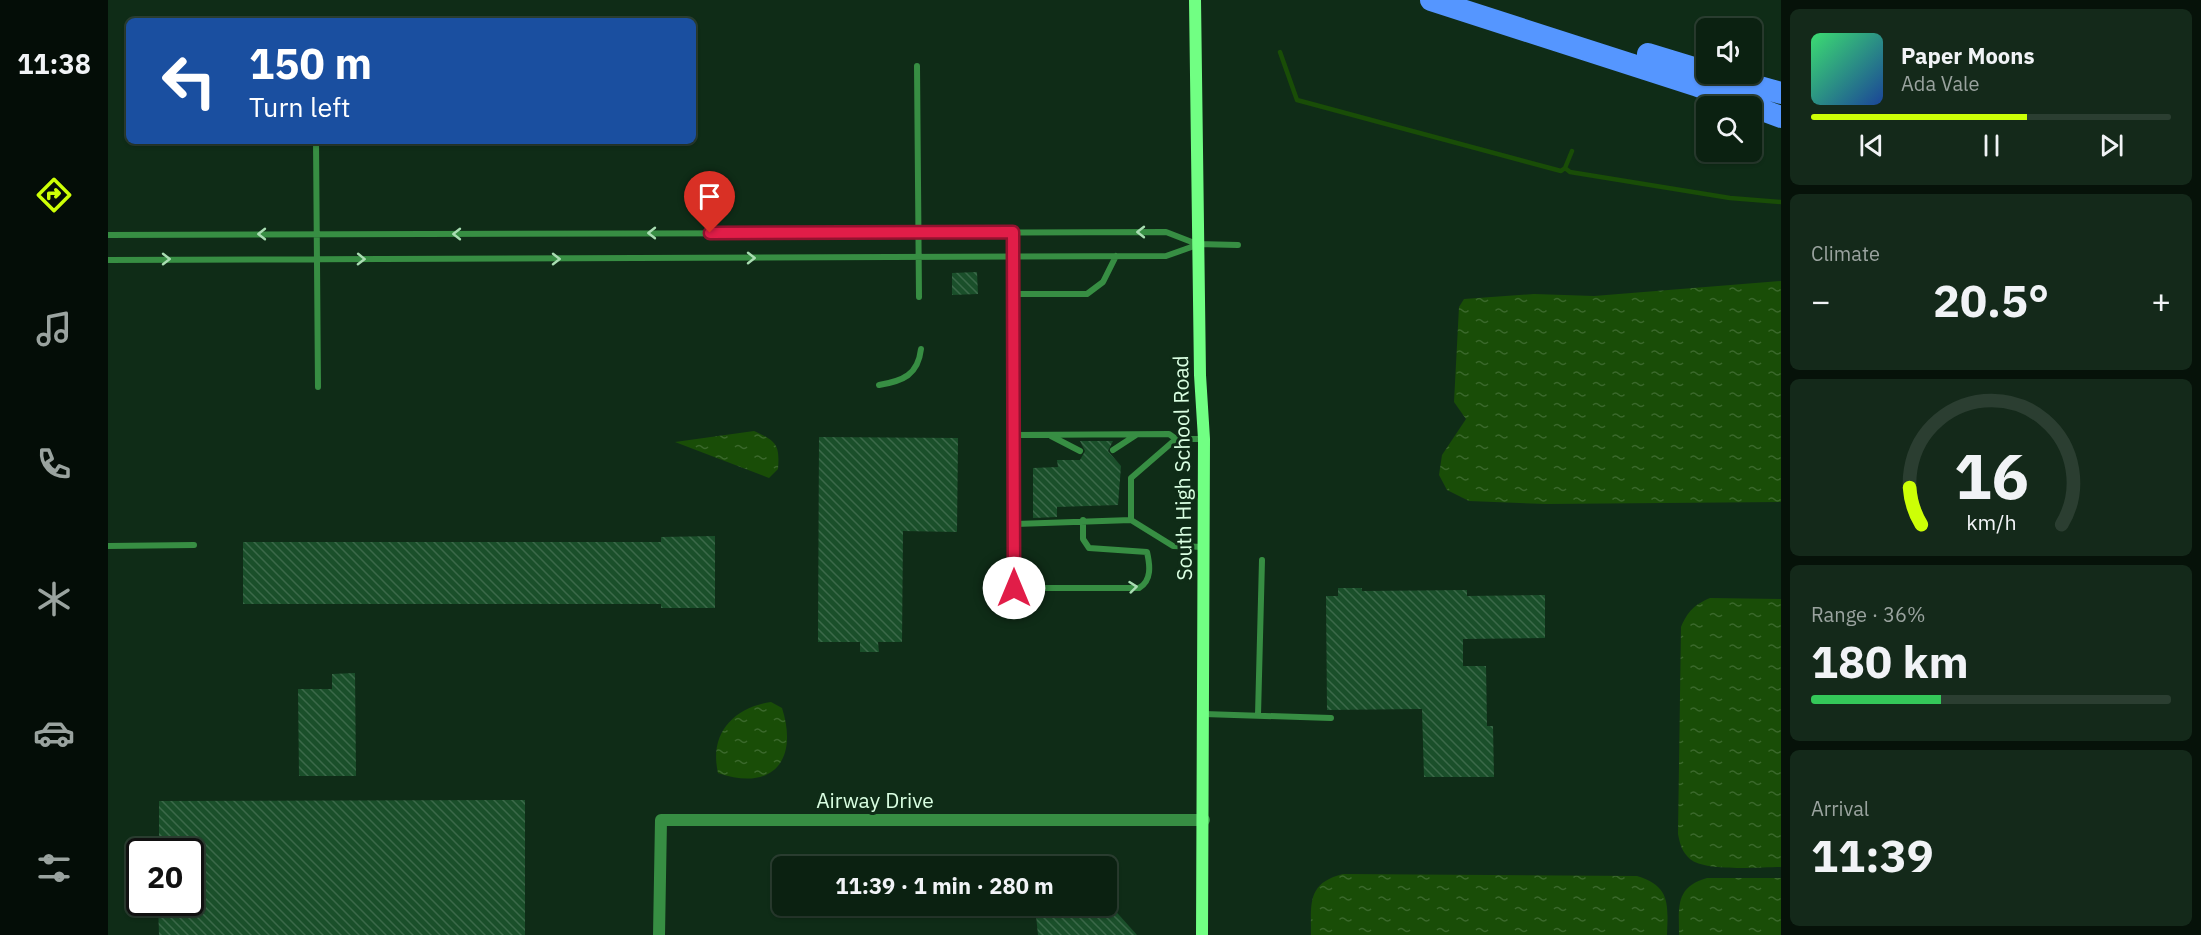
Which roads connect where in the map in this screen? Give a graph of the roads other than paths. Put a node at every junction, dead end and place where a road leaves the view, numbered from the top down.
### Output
1 (1195, 0) edge
2 (1431, 0) edge
3 (1456, 0) edge
4 (917, 66) dead end
5 (1696, 69) edge
6 (1749, 84) edge
7 (1781, 93) edge
8 (1781, 117) edge
9 (316, 144) edge
10 (1013, 232) junction
11 (918, 233) junction
12 (316, 234) junction
13 (108, 235) edge
14 (1197, 244) junction
15 (1238, 245) dead end
16 (1116, 256) junction
17 (919, 257) junction
18 (1012, 257) junction
19 (316, 259) junction
20 (108, 260) edge
21 (1013, 294) junction
22 (919, 297) dead end
23 (921, 349) dead end
24 (879, 385) dead end
25 (318, 387) dead end
26 (1014, 435) junction
27 (1050, 435) junction
28 (1136, 435) junction
29 (1176, 439) junction
30 (1204, 439) junction
31 (1113, 450) dead end
32 (1080, 451) dead end
33 (1083, 520) junction
34 (1131, 520) junction
35 (1014, 524) junction
36 (194, 545) dead end
37 (108, 546) edge
38 (1205, 547) junction
39 (1262, 560) dead end
40 (1204, 714) junction
41 (1258, 716) junction
42 (1331, 718) dead end
43 (1204, 820) junction
44 (659, 935) edge
45 (1202, 935) edge

1 - 14 street, South High School Road
2 - 8 highway
3 - 5 highway
4 - 11 lane
6 - 7 highway
9 - 12 lane
10 - 11 lane
14 -> 10 lane
10 - 18 lane
11 -> 12 lane
11 - 17 lane
12 -> 13 lane
12 - 19 lane
14 - 15 lane
14 - 16 lane
14 - 30 street, South High School Road
16 - 18 lane
16 - 21 lane
17 - 18 lane
19 -> 17 lane
17 - 22 lane
18 - 21 lane
20 -> 19 lane
19 - 25 lane
21 - 26 lane
23 - 24 lane
26 - 27 lane
26 - 35 lane
27 - 28 lane
27 - 32 lane
28 - 29 lane
28 - 31 lane
29 - 30 lane
29 - 34 lane
30 - 38 street, South High School Road
33 - 34 lane
33 - 35 lane
35 -> 33 lane
34 - 38 lane
36 - 37 lane
38 - 40 street, South High School Road
39 - 41 lane
40 - 41 lane
40 - 43 street, South High School Road
41 - 42 lane
43 - 44 street, Airway Drive
43 - 45 street, South High School Road

